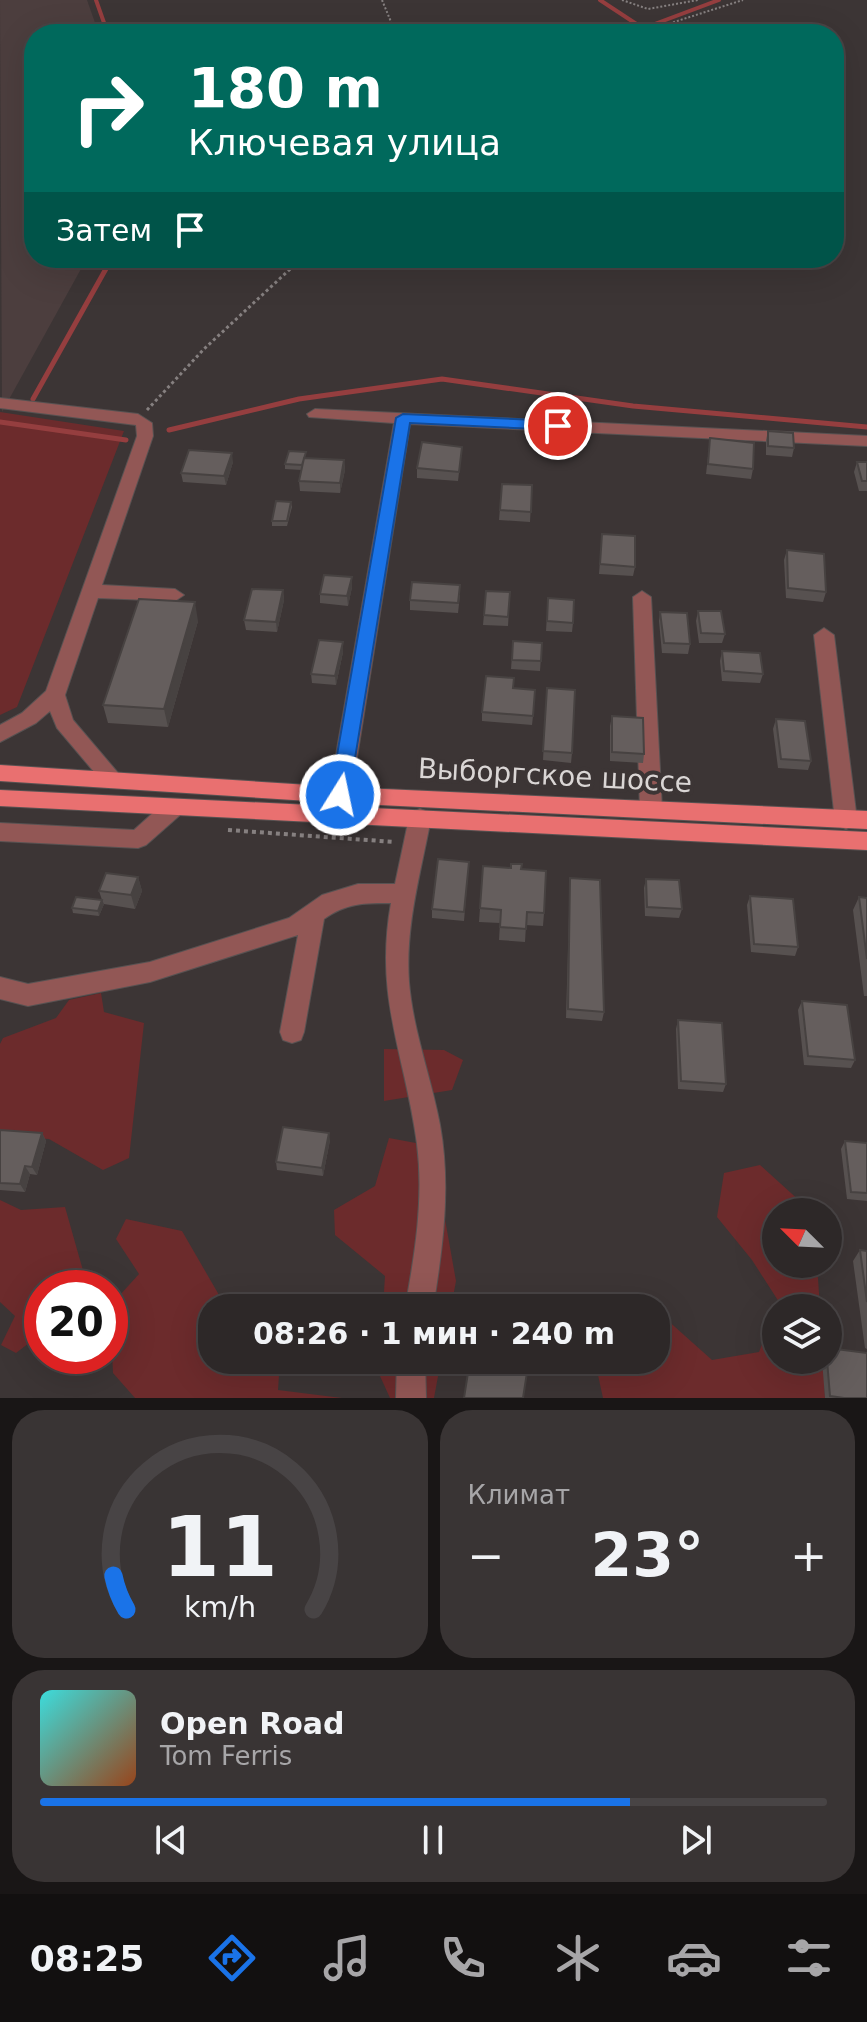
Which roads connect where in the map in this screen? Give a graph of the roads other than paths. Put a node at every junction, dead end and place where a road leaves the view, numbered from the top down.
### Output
1 (0, 403) edge
2 (315, 414) dead end
3 (403, 418) junction
4 (867, 441) edge
5 (93, 591) junction
6 (175, 595) dead end
7 (642, 597) dead end
8 (824, 635) dead end
9 (55, 695) junction
10 (0, 734) edge
11 (0, 773) edge
12 (113, 780) junction
13 (340, 795) junction
14 (0, 798) edge
15 (172, 809) junction
16 (651, 809) junction
17 (420, 818) junction
18 (857, 820) edge
19 (0, 832) edge
20 (867, 841) edge
21 (402, 894) junction
22 (313, 914) junction
23 (0, 988) edge
24 (292, 1032) dead end
25 (422, 1294) edge
26 (411, 1374) edge
27 (411, 1398) edge

1 - 5 street
2 - 3 street
3 - 4 street
3 - 13 street
5 - 6 street
5 - 9 street
7 - 16 street
8 - 18 street
9 - 10 street
9 - 12 street
11 - 12 main road, Выборгское шоссе
12 - 13 main road, Выборгское шоссе
13 - 16 main road, Выборгское шоссе
14 - 15 main road, Выборгское шоссе
15 - 17 main road, Выборгское шоссе
15 - 19 street
16 - 18 main road, Выборгское шоссе
17 - 20 main road, Выборгское шоссе
17 - 21 street
21 - 22 street
21 - 25 street
22 - 23 street
22 - 24 street
26 - 27 street

